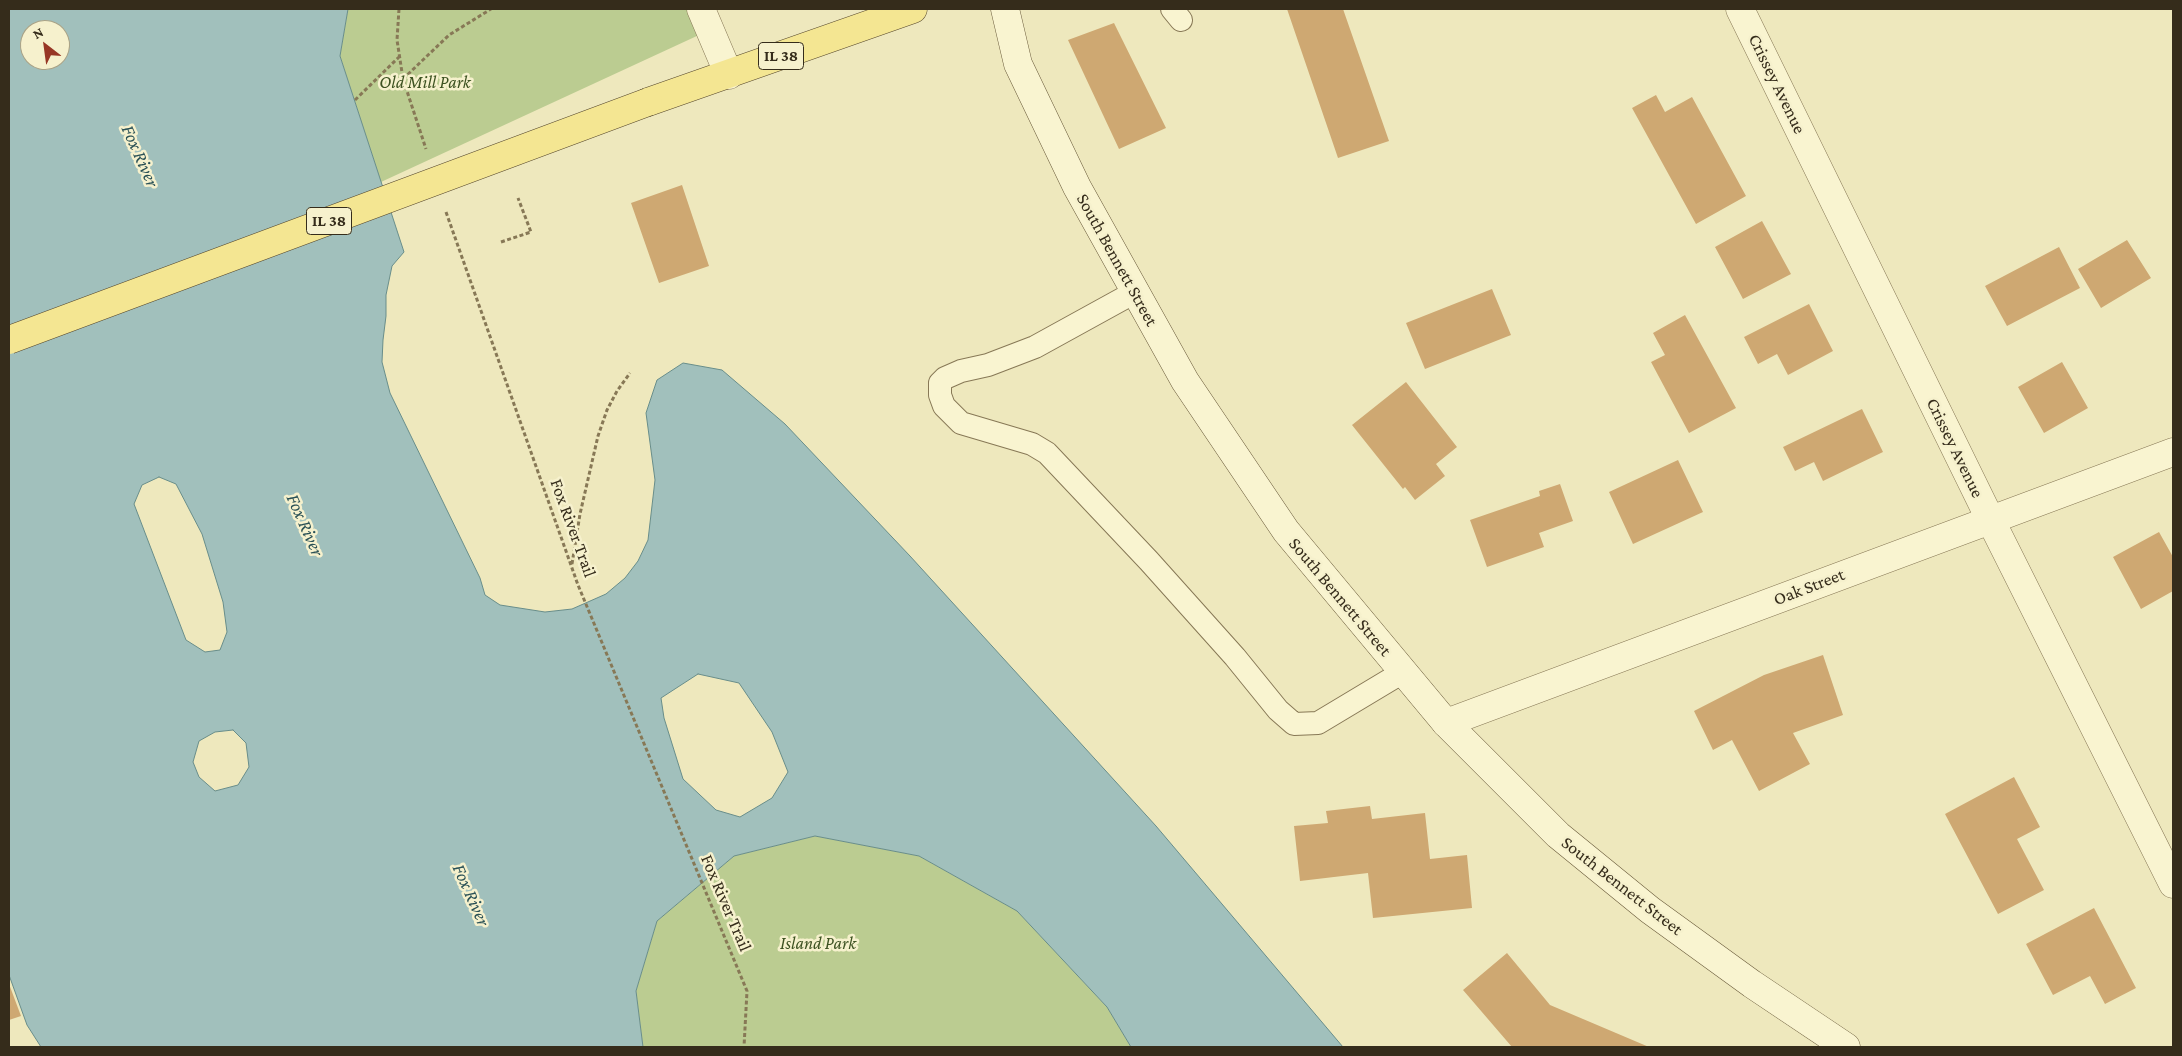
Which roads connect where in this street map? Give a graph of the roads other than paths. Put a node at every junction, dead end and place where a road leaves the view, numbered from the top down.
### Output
1 (701, 9) edge
2 (913, 9) edge
3 (1005, 9) edge
4 (1172, 9) edge
5 (1182, 9) edge
6 (1740, 9) edge
7 (729, 75) junction
8 (1135, 292) junction
9 (9, 340) edge
10 (2173, 452) edge
11 (1990, 519) junction
12 (1403, 672) junction
13 (1446, 723) junction
14 (2173, 884) edge
15 (1846, 1047) edge

1 - 7 street
2 - 7 main road, IL 38
3 - 8 street, South Bennett Street
4 - 5 lane
6 - 11 street, Crissey Avenue
7 - 9 main road, IL 38, bridge
8 - 12 street, South Bennett Street
8 - 12 lane
10 - 11 street, Oak Street
11 - 13 street, Oak Street
11 - 14 street, Crissey Avenue
12 - 13 street, South Bennett Street
13 - 15 street, South Bennett Street

